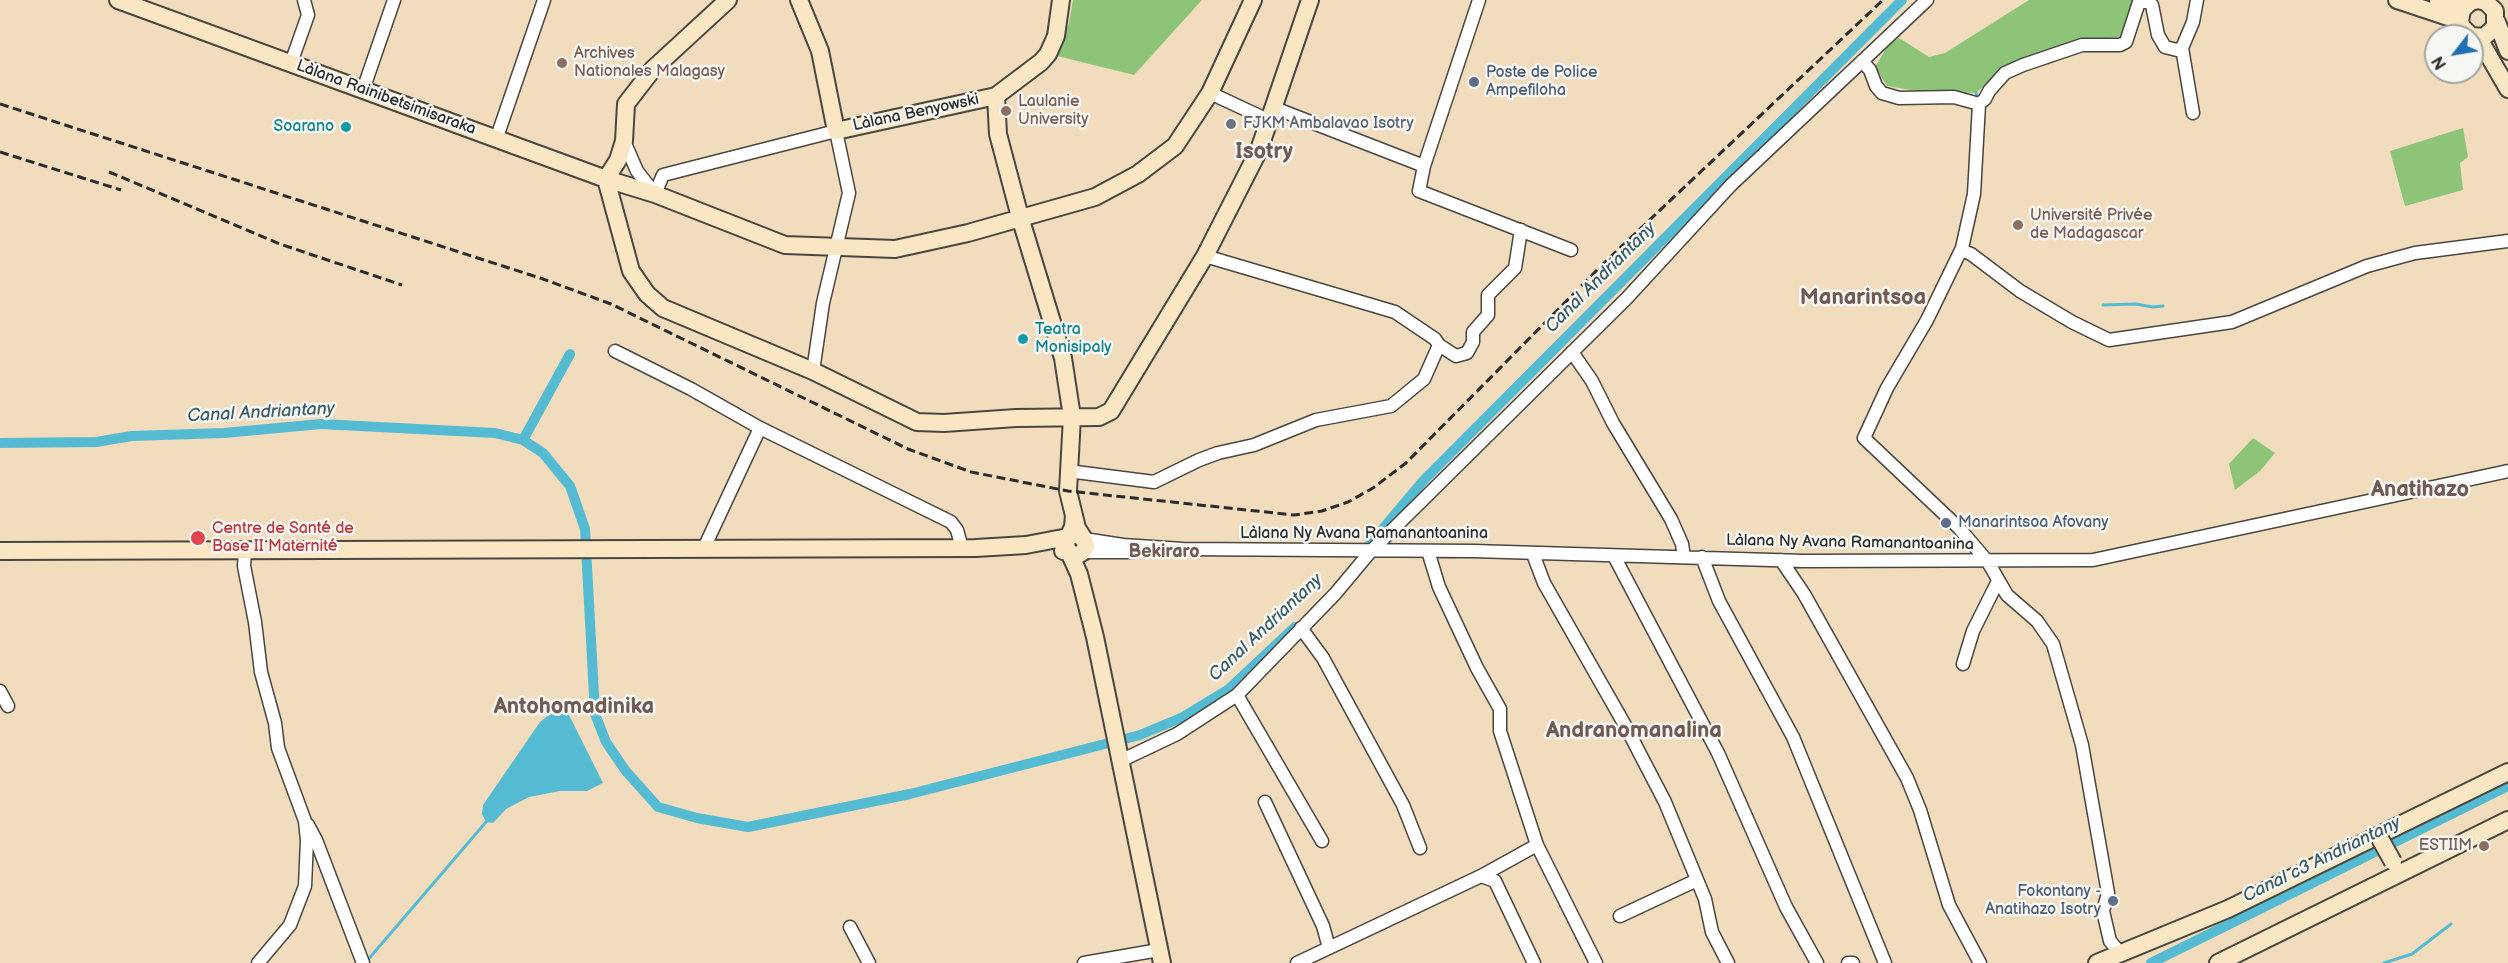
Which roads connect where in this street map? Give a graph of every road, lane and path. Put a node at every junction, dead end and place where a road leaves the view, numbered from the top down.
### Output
1 (118, 0) edge
2 (304, 0) edge
3 (394, 0) edge
4 (544, 0) edge
5 (728, 0) edge
6 (799, 0) edge
7 (1061, 0) edge
8 (1253, 0) edge
9 (1310, 0) edge
10 (1479, 0) edge
11 (1927, 0) edge
12 (2197, 0) edge
13 (2397, 0) edge
14 (2438, 0) edge
15 (2497, 10) edge
16 (2462, 14) junction
17 (2464, 24) edge
18 (2484, 36) edge
19 (2182, 48) junction
20 (2508, 51) edge
21 (2484, 52) edge
22 (1862, 61) junction
23 (291, 63) junction
24 (2508, 89) edge
25 (363, 90) junction
26 (1210, 93) junction
27 (996, 96) junction
28 (1982, 102) junction
29 (2193, 113) dead end
30 (1270, 114) junction
31 (836, 131) junction
32 (497, 137) junction
33 (624, 141) junction
34 (1424, 166) junction
35 (606, 179) junction
36 (655, 194) junction
37 (1020, 217) junction
38 (1521, 230) junction
39 (2508, 242) edge
40 (835, 249) junction
41 (1571, 250) dead end
42 (1966, 252) junction
43 (1205, 256) junction
44 (1439, 345) junction
45 (615, 351) dead end
46 (1572, 352) junction
47 (813, 371) junction
48 (1072, 417) junction
49 (760, 428) junction
50 (1068, 471) junction
51 (2508, 471) edge
52 (1076, 545) junction
53 (704, 548) junction
54 (969, 548) junction
55 (0, 551) edge
56 (245, 551) junction
57 (1371, 551) junction
58 (1428, 551) junction
59 (1533, 554) junction
60 (1614, 556) junction
61 (1684, 557) junction
62 (1702, 557) junction
63 (1781, 560) junction
64 (1988, 562) junction
65 (1998, 581) junction
66 (1301, 627) junction
67 (1963, 664) dead end
68 (0, 691) edge
69 (1237, 696) junction
70 (8, 706) dead end
71 (1120, 761) junction
72 (2508, 772) edge
73 (1265, 802) dead end
74 (305, 820) junction
75 (2508, 820) edge
76 (2384, 833) junction
77 (1322, 841) dead end
78 (1537, 845) junction
79 (1420, 848) dead end
80 (2400, 865) junction
81 (1481, 876) junction
82 (1697, 880) junction
83 (1620, 916) dead end
84 (850, 927) dead end
85 (1329, 948) junction
86 (2121, 954) junction
87 (1161, 957) edge
88 (258, 963) edge
89 (363, 963) edge
90 (869, 963) edge
91 (1084, 963) edge
92 (1297, 963) edge
93 (1534, 963) edge
94 (1596, 963) edge
95 (1728, 963) edge
96 (1817, 963) edge
97 (1848, 963) edge
98 (1853, 963) edge
99 (1885, 963) edge
100 (1980, 963) edge
101 (2097, 963) edge
102 (2218, 963) edge

1 - 23 street, Làlana Rainibetsimisaraka
2 - 23 street
3 - 25 street
4 - 32 street
5 - 33 street
6 - 31 street
7 - 27 street
8 - 26 street, Làlana Rainibetsimisaraka
9 - 30 street
10 - 34 street
11 - 22 street
12 - 19 street
13 - 16 street
14 - 16 street
15 - 16 street
15 - 18 street
15 - 20 street
16 - 17 street
19 - 28 street
19 - 29 street
21 - 24 street
22 - 28 street
22 - 46 street
23 - 25 street, Làlana Rainibetsimisaraka
25 - 32 street, Làlana Rainibetsimisaraka
26 - 30 street
26 - 37 street, Làlana Rainibetsimisaraka
27 - 31 street, Làlana Benyowski
27 - 37 street
28 - 42 street
30 - 34 street
30 - 43 street
31 - 36 street
31 - 40 street
32 - 35 street, Làlana Rainibetsimisaraka
33 - 35 street
33 - 36 street
34 - 38 street
35 - 36 street, Làlana Rainibetsimisaraka
35 - 47 street
36 - 40 street, Làlana Rainibetsimisaraka
37 - 40 street, Làlana Rainibetsimisaraka
37 - 48 street
38 - 41 street
38 - 44 street
39 - 42 street
40 - 47 street
42 - 64 street
43 - 44 street
43 - 48 street
44 - 50 street
45 - 49 street
46 - 57 street
46 - 61 street
47 - 48 street
48 - 50 street
49 - 53 street
49 - 54 street
50 - 52 street
51 - 64 street, Làlana Ny Avana Ramanantoanina
52 - 54 street
52 - 57 street, Làlana Ny Avana Ramanantoanina
52 - 71 street
53 - 54 street
53 - 56 street
55 - 56 street
56 - 74 street
57 - 58 street, Làlana Ny Avana Ramanantoanina
57 - 66 street
58 - 59 street, Làlana Ny Avana Ramanantoanina
58 - 78 street
59 - 60 street, Làlana Ny Avana Ramanantoanina
59 - 82 street
60 - 61 street, Làlana Ny Avana Ramanantoanina
60 - 96 street
61 - 62 street, Làlana Ny Avana Ramanantoanina
62 - 63 street, Làlana Ny Avana Ramanantoanina
62 - 99 street
63 - 64 street, Làlana Ny Avana Ramanantoanina
63 - 100 street
64 - 65 street
65 - 67 street
65 - 86 street
66 - 69 street
66 - 79 street
68 - 70 street
69 - 71 street
69 - 77 street
71 - 87 street
72 - 76 street
73 - 85 street
74 - 88 street
74 - 89 street
75 - 80 street
76 - 80 street, bridge
76 - 86 street
78 - 81 street
78 - 94 street
80 - 102 street
81 - 85 street
81 - 93 street
82 - 83 street
82 - 95 street
84 - 90 street
85 - 92 street
86 - 101 street
87 - 91 street
97 - 98 street

